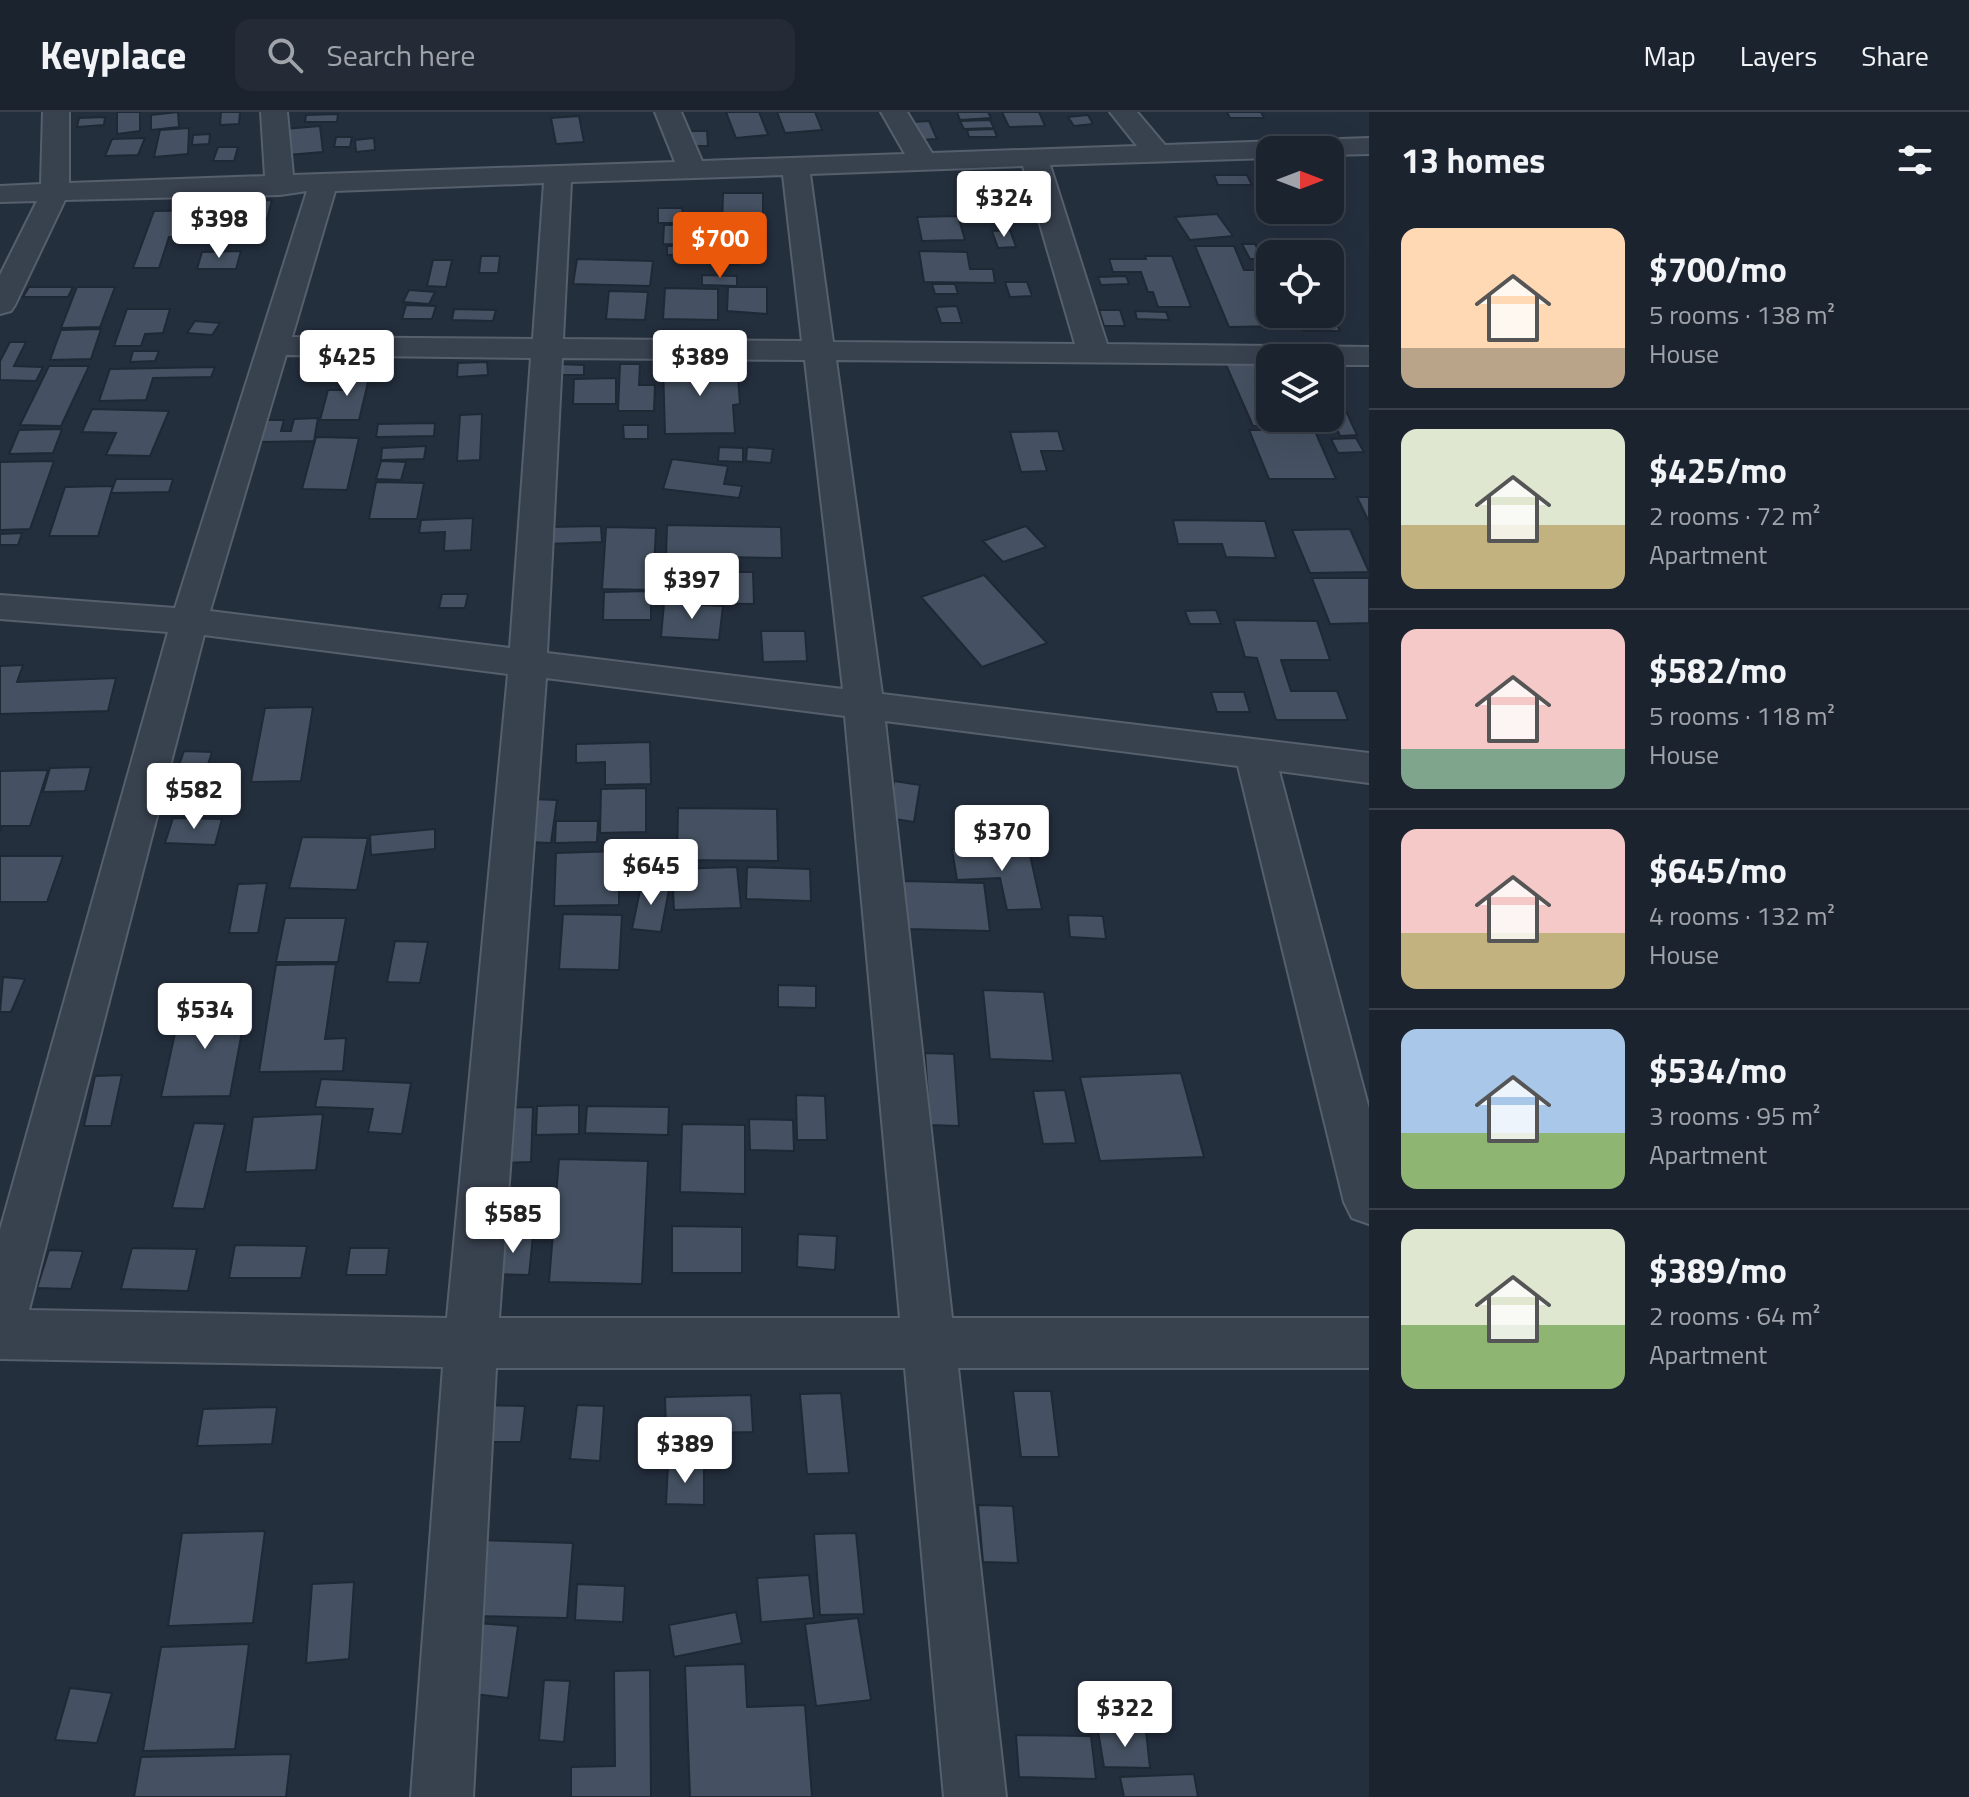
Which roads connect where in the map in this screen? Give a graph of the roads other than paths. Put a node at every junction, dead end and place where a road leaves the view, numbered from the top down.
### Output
1 (56, 112) edge
2 (274, 112) edge
3 (668, 112) edge
4 (894, 112) edge
5 (1123, 112) edge
6 (1366, 132) edge
7 (1156, 152) junction
8 (1034, 158) junction
9 (924, 163) junction
10 (796, 168) junction
11 (693, 172) junction
12 (558, 177) junction
13 (323, 185) junction
14 (280, 187) junction
15 (55, 192) junction
16 (0, 194) edge
17 (0, 305) edge
18 (274, 346) junction
19 (546, 349) junction
20 (821, 352) junction
21 (1094, 354) junction
22 (1369, 356) edge
23 (0, 607) edge
24 (189, 621) junction
25 (528, 662) junction
26 (864, 707) junction
27 (1255, 754) junction
28 (1369, 768) edge
29 (1369, 1202) edge
30 (0, 1322) edge
31 (0, 1334) edge
32 (471, 1343) junction
33 (930, 1343) junction
34 (1369, 1343) edge
35 (442, 1797) edge
36 (975, 1797) edge

1 - 15 street
2 - 14 street
3 - 11 street
4 - 9 street
5 - 7 street
6 - 7 street
7 - 8 street
8 - 9 street
8 - 21 street
9 - 10 street
10 - 11 street
10 - 20 street
11 - 12 street
12 - 13 street
12 - 19 street
13 - 14 street
13 - 18 street
14 - 15 street
15 - 16 street
15 - 17 street
18 - 19 street
18 - 24 street
19 - 20 street
19 - 25 street
20 - 21 street
20 - 26 street
21 - 22 street
23 - 24 street
24 - 25 street
24 - 30 street
25 - 26 street
25 - 32 street
26 - 27 street
26 - 33 street
27 - 28 street
27 - 29 street
31 - 32 street
32 - 33 street
32 - 35 street
33 - 34 street
33 - 36 street

